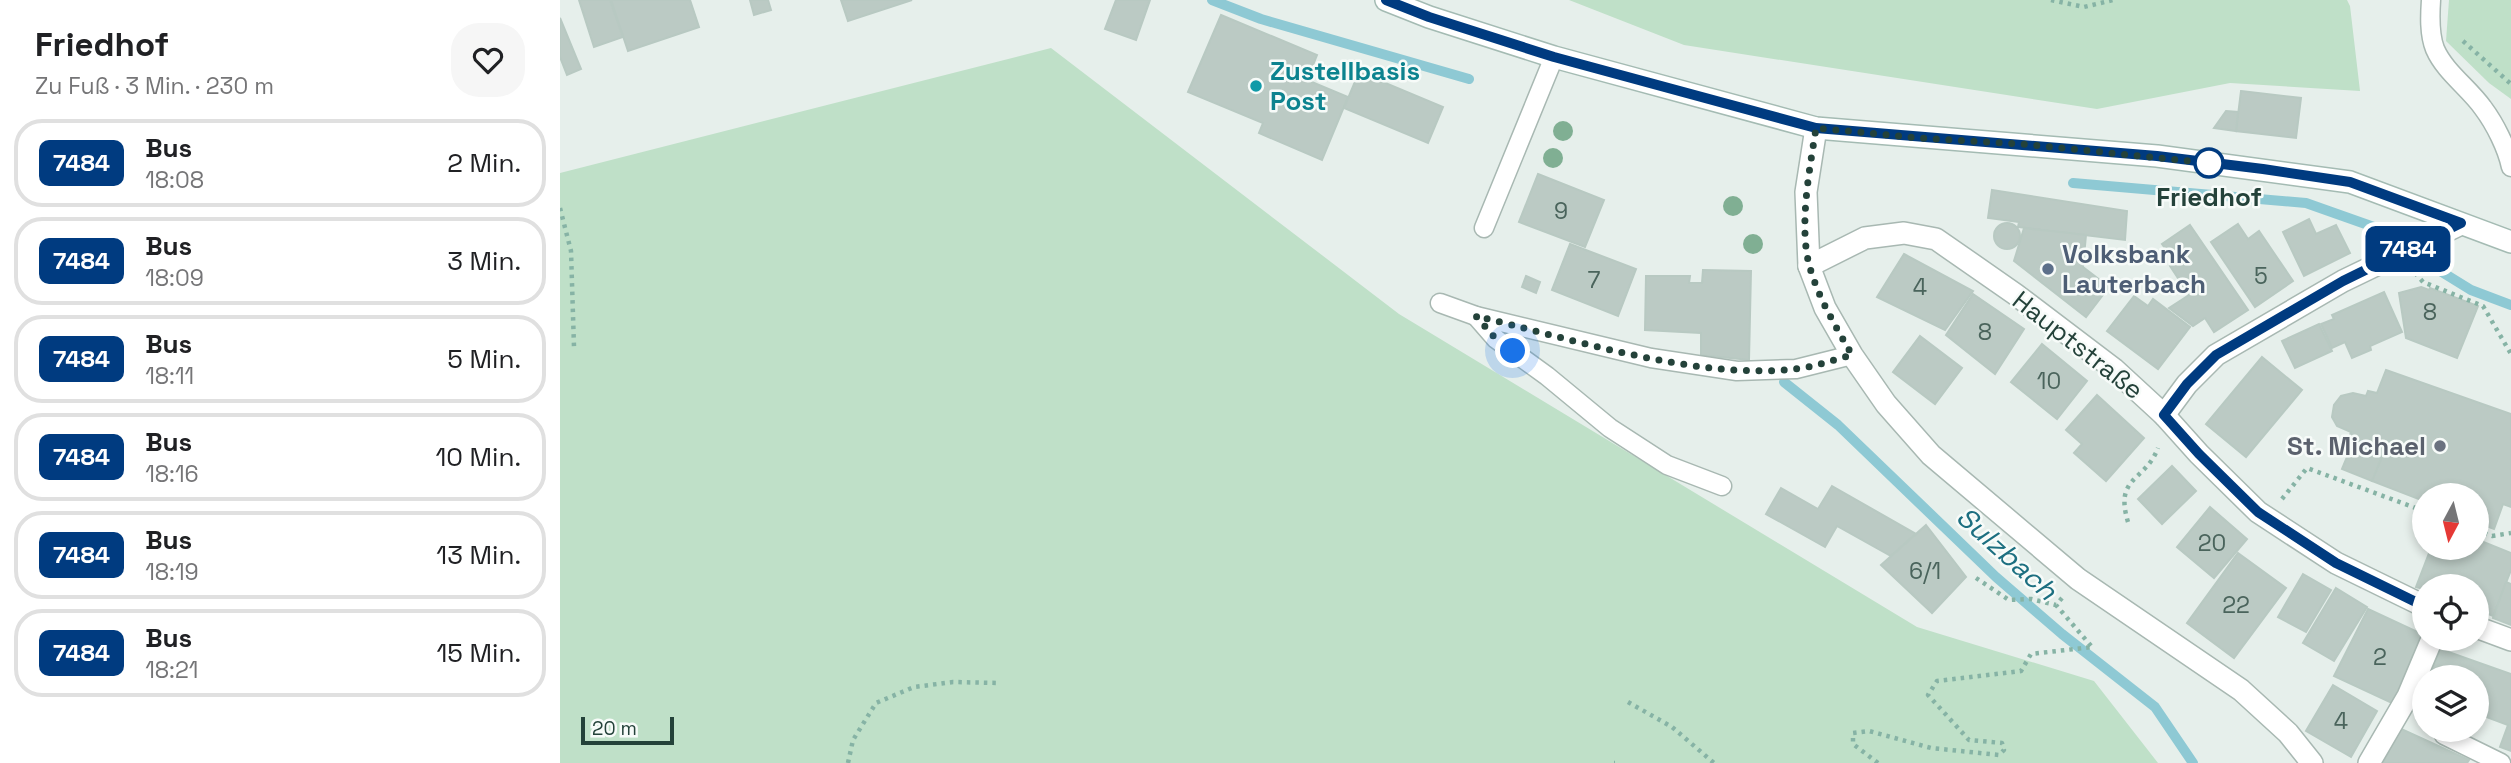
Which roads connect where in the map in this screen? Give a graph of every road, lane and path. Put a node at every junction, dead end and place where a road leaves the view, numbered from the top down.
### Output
1 (1386, 0) edge
2 (2051, 0) edge
3 (2113, 0) edge
4 (2431, 0) edge
5 (2463, 41) dead end
6 (1554, 57) junction
7 (2511, 84) edge
8 (1816, 128) junction
9 (2511, 167) edge
10 (560, 208) edge
11 (2461, 223) junction
12 (1484, 228) dead end
13 (2510, 239) edge
14 (1809, 266) junction
15 (2423, 282) dead end
16 (1440, 303) dead end
17 (1476, 316) junction
18 (574, 347) dead end
19 (2511, 354) edge
20 (1852, 355) junction
21 (2164, 415) junction
22 (1722, 486) dead end
23 (2412, 507) edge
24 (2267, 517) junction
25 (2128, 522) dead end
26 (2511, 533) edge
27 (2489, 535) edge
28 (1976, 578) dead end
29 (2078, 579) junction
30 (2412, 600) edge
31 (2056, 605) junction
32 (2489, 632) edge
33 (2511, 640) edge
34 (2427, 651) edge
35 (998, 683) dead end
36 (1628, 702) dead end
37 (2458, 742) edge
38 (848, 763) edge
39 (1714, 763) edge
40 (1878, 763) edge
41 (2312, 763) edge
42 (2370, 763) edge
43 (2501, 763) edge

1 - 6 street
2 - 3 path
4 - 9 lane
5 - 7 path
6 - 8 street
6 - 12 lane
8 - 11 street
8 - 14 street
10 - 18 path
11 - 13 street
11 - 21 street
14 - 20 street
14 - 21 street, Hauptstraße
15 - 19 path
16 - 17 lane
17 - 20 lane
17 - 22 lane
20 - 29 street
21 - 24 street, Hauptstraße
21 - 25 path
23 - 24 path
24 - 30 street, Hauptstraße
26 - 27 path
28 - 31 path
29 - 31 path
29 - 41 street
31 - 40 path
32 - 33 street
34 - 42 street
35 - 38 path
36 - 39 path
37 - 43 lane

